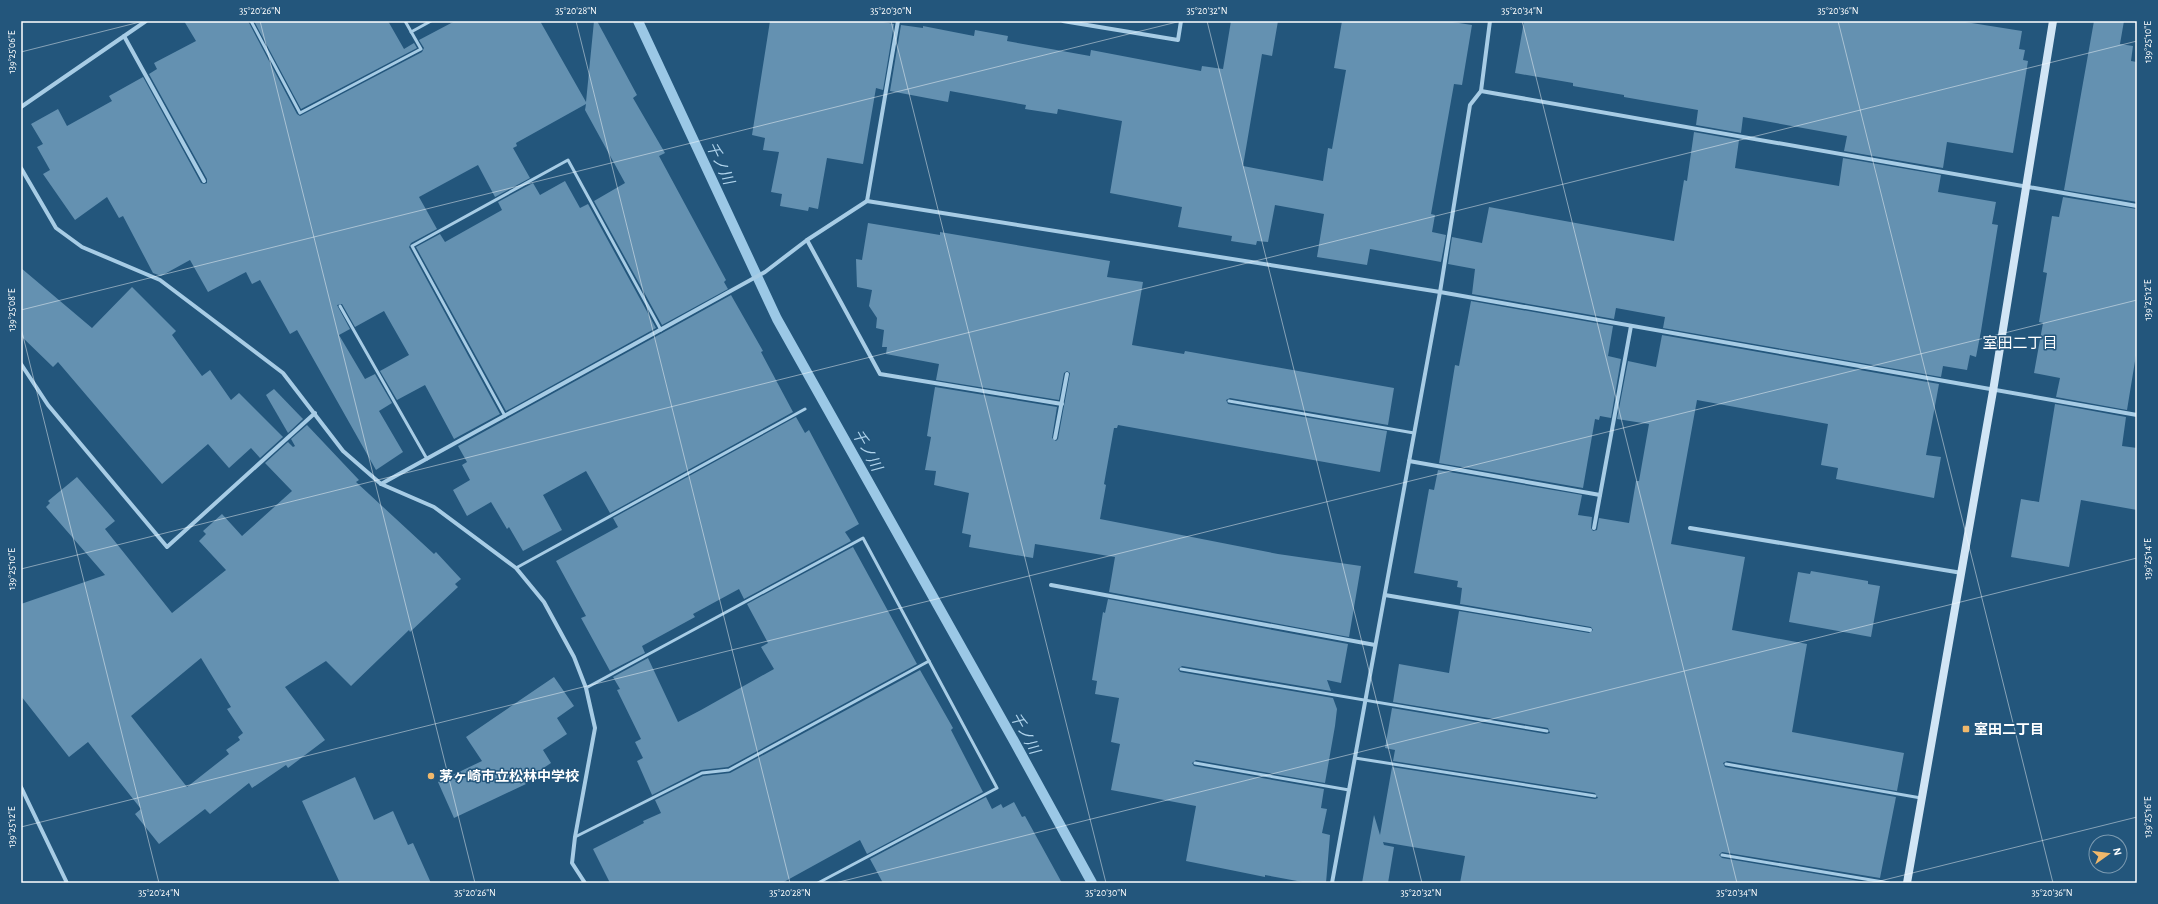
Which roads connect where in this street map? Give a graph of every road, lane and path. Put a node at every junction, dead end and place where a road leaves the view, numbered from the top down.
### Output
1 (146, 21) edge
2 (251, 21) edge
3 (405, 21) edge
4 (431, 21) edge
5 (898, 21) edge
6 (1063, 21) edge
7 (1181, 21) edge
8 (1490, 21) edge
9 (2053, 21) edge
10 (411, 32) junction
11 (124, 36) junction
12 (1481, 91) junction
13 (21, 108) edge
14 (21, 168) edge
15 (204, 181) dead end
16 (2028, 186) junction
17 (867, 201) junction
18 (2137, 206) edge
19 (807, 240) junction
20 (1440, 292) junction
21 (340, 306) dead end
22 (1631, 326) junction
23 (661, 330) junction
24 (21, 364) edge
25 (1067, 374) dead end
26 (1994, 391) junction
27 (1229, 401) dead end
28 (1062, 404) junction
29 (805, 408) dead end
30 (315, 414) junction
31 (2137, 415) edge
32 (505, 416) junction
33 (1414, 433) junction
34 (1056, 438) dead end
35 (427, 460) junction
36 (1409, 461) junction
37 (382, 484) junction
38 (1600, 495) junction
39 (1594, 528) dead end
40 (1690, 528) dead end
41 (516, 568) junction
42 (1962, 573) junction
43 (1051, 585) dead end
44 (1385, 595) junction
45 (1590, 630) dead end
46 (1375, 645) junction
47 (929, 661) junction
48 (1181, 669) dead end
49 (586, 688) junction
50 (1365, 701) junction
51 (1547, 731) dead end
52 (1355, 758) junction
53 (1195, 763) dead end
54 (1726, 764) dead end
55 (21, 787) edge
56 (1349, 790) junction
57 (1595, 796) dead end
58 (1923, 798) junction
59 (574, 837) junction
60 (1722, 855) dead end
61 (67, 883) edge
62 (585, 883) edge
63 (818, 883) edge
64 (1332, 883) edge
65 (1889, 883) edge
66 (1907, 883) edge

1 - 11 street
2 - 10 lane
3 - 10 lane
4 - 10 lane
5 - 17 street
6 - 7 street
8 - 12 street
9 - 16 street
11 - 13 street
11 - 15 street
12 - 16 street
12 - 20 street
14 - 30 street
16 - 18 street
16 - 26 street
17 - 19 street
17 - 20 street
19 - 23 street
19 - 28 street
20 - 22 street
20 - 33 street
21 - 35 lane
22 - 26 street
22 - 38 street
23 - 32 street
23 - 32 lane
24 - 30 street
25 - 28 street
26 - 31 street
26 - 42 street
27 - 33 lane
28 - 34 street
29 - 41 lane
30 - 37 street
32 - 35 street
33 - 36 street
35 - 37 street
36 - 38 street
36 - 44 street
37 - 41 street
38 - 39 street
40 - 42 street
41 - 49 street
42 - 58 street
43 - 46 street
44 - 45 street
44 - 46 street
46 - 50 street
47 - 49 lane
47 - 59 lane
47 - 63 lane
48 - 50 lane
49 - 59 street
50 - 51 lane
50 - 52 street
52 - 56 street
52 - 57 lane
53 - 56 lane
54 - 58 lane
55 - 61 street
56 - 64 street
58 - 66 street
59 - 62 street
60 - 65 lane

